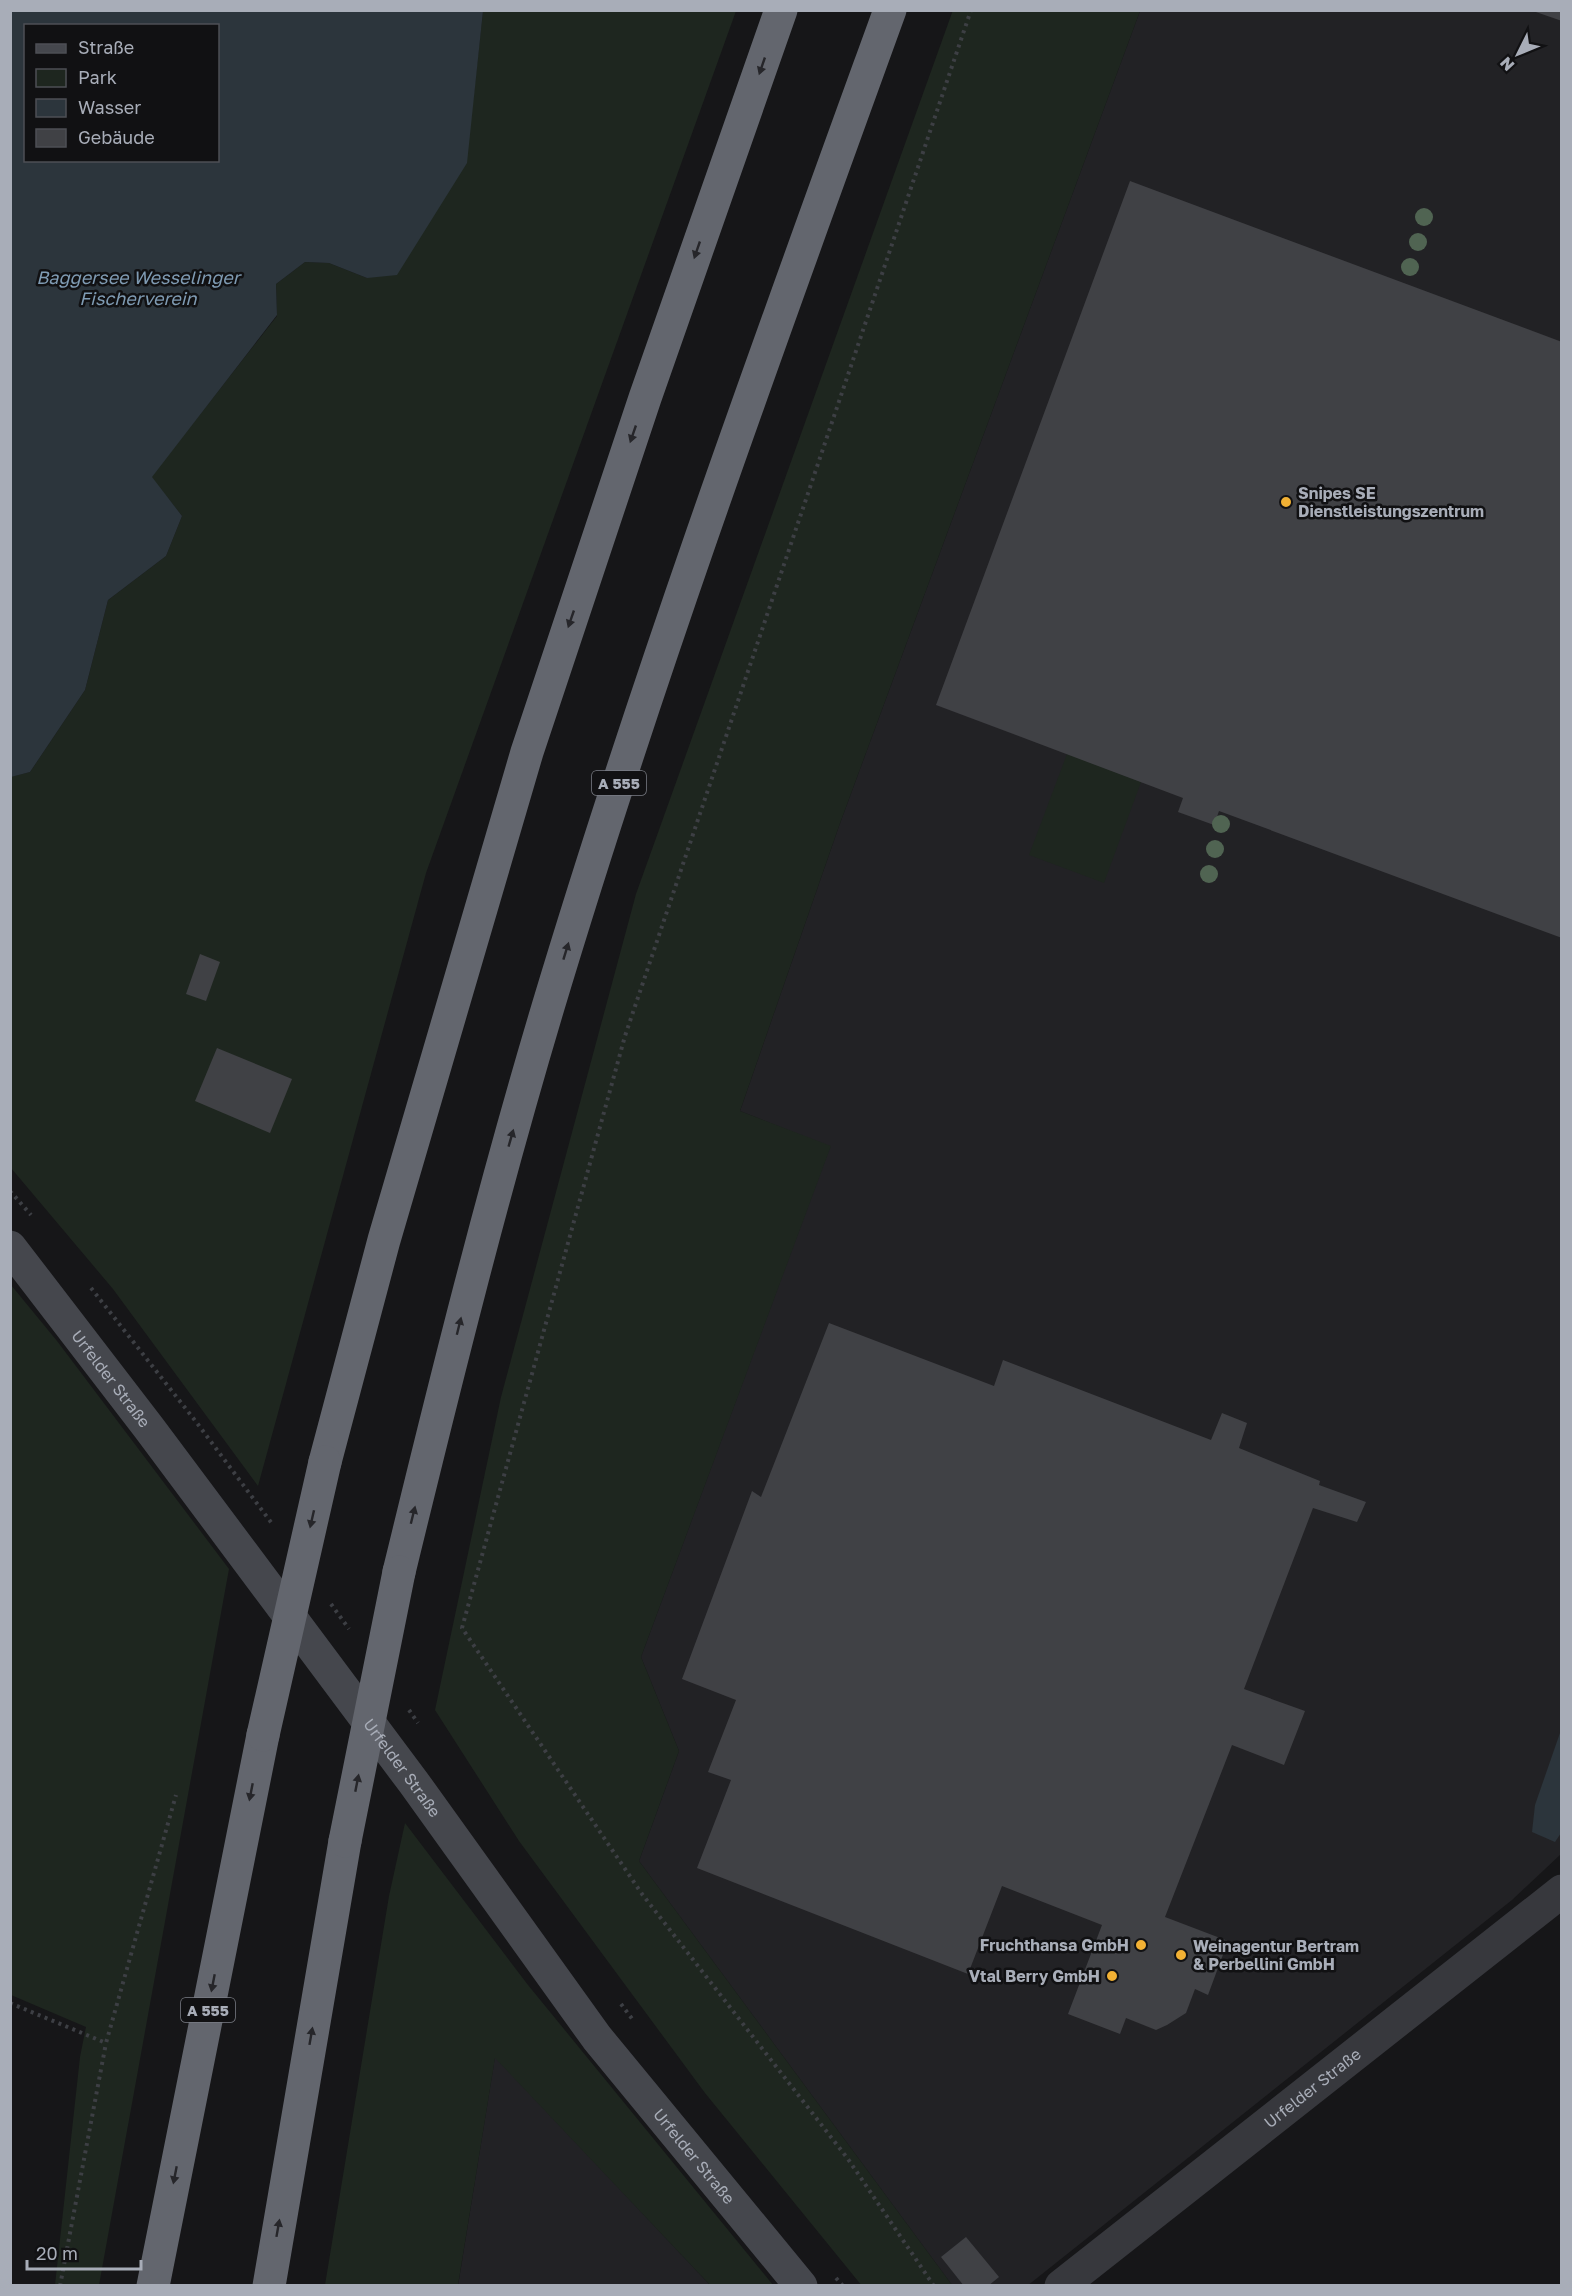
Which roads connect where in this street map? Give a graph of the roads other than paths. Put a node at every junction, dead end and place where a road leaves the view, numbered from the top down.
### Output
1 (781, 10) edge
2 (890, 10) edge
3 (10, 1247) edge
4 (1562, 1891) edge
5 (153, 2286) edge
6 (268, 2286) edge
7 (801, 2286) edge
8 (1061, 2286) edge

1 -> 5 highway, A 555, bridge
6 -> 2 highway, A 555, bridge
3 - 7 main road, Urfelder Straße
4 - 8 street, Urfelder Straße

